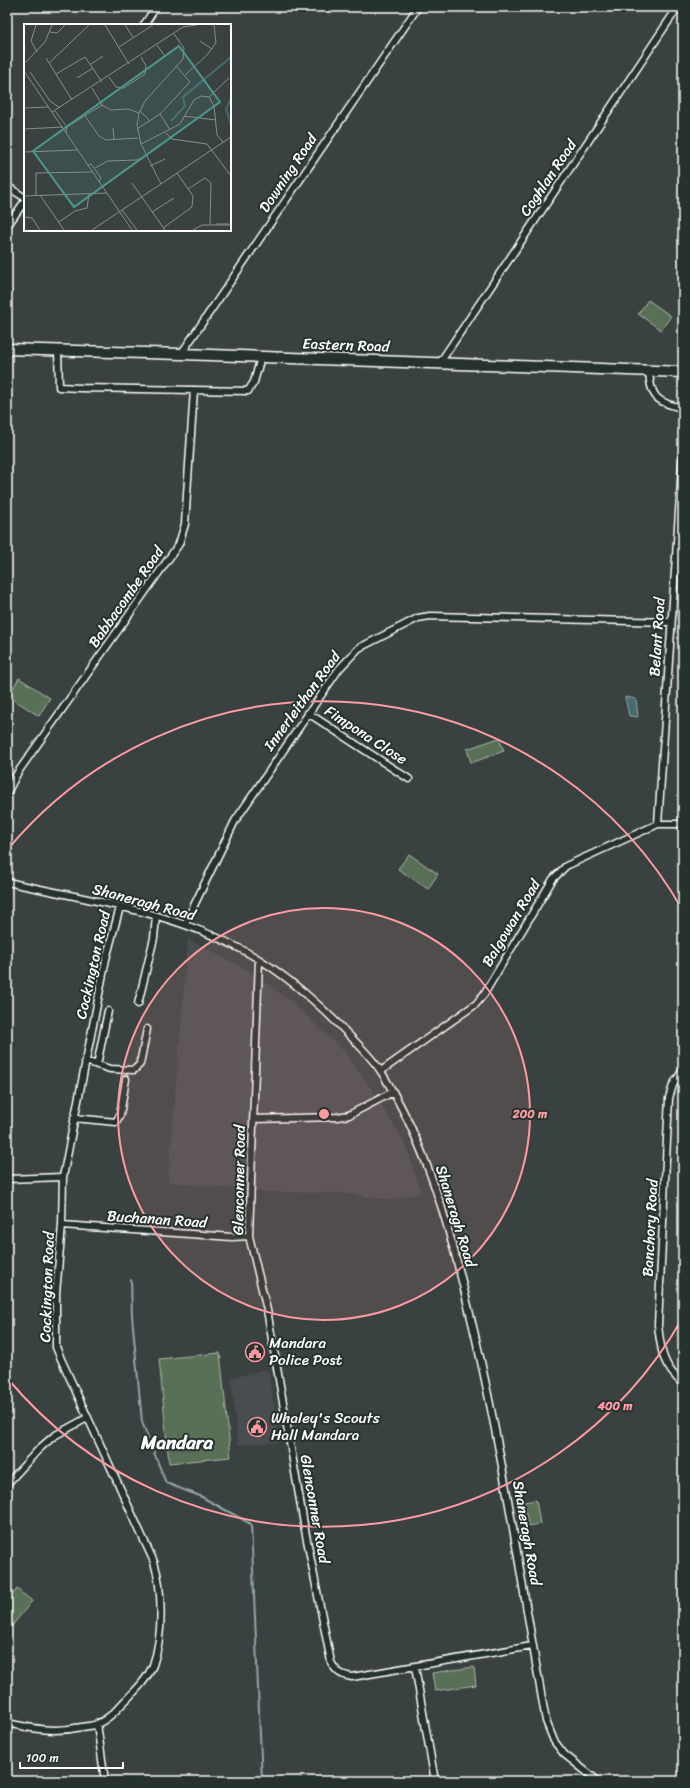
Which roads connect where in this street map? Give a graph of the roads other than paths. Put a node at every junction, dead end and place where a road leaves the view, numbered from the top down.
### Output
1 (156, 7) edge
2 (418, 7) edge
3 (678, 7) edge
4 (145, 24) edge
5 (7, 186) edge
6 (24, 198) edge
7 (24, 200) edge
8 (7, 226) edge
9 (7, 349) edge
10 (58, 351) junction
11 (181, 354) junction
12 (261, 357) junction
13 (439, 364) junction
14 (649, 370) junction
15 (683, 372) edge
16 (194, 390) junction
17 (683, 408) edge
18 (683, 452) edge
19 (671, 622) junction
20 (308, 712) junction
21 (410, 779) dead end
22 (7, 793) edge
23 (658, 824) junction
24 (683, 824) edge
25 (7, 882) edge
26 (120, 907) junction
27 (156, 916) junction
28 (185, 924) junction
29 (259, 960) junction
30 (138, 1004) dead end
31 (108, 1011) dead end
32 (147, 1029) dead end
33 (85, 1061) junction
34 (97, 1065) junction
35 (683, 1070) edge
36 (381, 1071) junction
37 (126, 1079) dead end
38 (393, 1092) junction
39 (74, 1118) junction
40 (253, 1119) junction
41 (63, 1177) junction
42 (7, 1179) edge
43 (62, 1225) junction
44 (249, 1236) junction
45 (683, 1384) edge
46 (87, 1418) junction
47 (7, 1484) edge
48 (532, 1646) junction
49 (415, 1666) junction
50 (7, 1723) edge
51 (97, 1724) junction
52 (105, 1781) edge
53 (435, 1781) edge
54 (598, 1781) edge

1 - 4 street
2 - 11 street, Downing Road
3 - 13 street, Coghlan Road
5 - 6 street
7 - 8 street
9 - 10 main road, Eastern Road
10 - 11 main road, Eastern Road
10 - 16 street
11 - 12 main road, Eastern Road
12 - 13 main road, Eastern Road
12 - 16 street
13 - 14 main road, Eastern Road
14 - 15 main road, Eastern Road
14 - 17 street
16 - 22 street, Babbacombe Road
18 - 19 street, Belant Road
19 - 20 street, Innerleithan Road
19 - 23 street, Belant Road
20 - 21 street, Fimpona Close
20 - 28 street, Innerleithan Road
23 - 24 street, Balgowan Road
23 - 36 street, Balgowan Road
25 - 26 street, Shaneragh Road
26 - 27 street, Shaneragh Road
26 - 33 street, Cockington Road
27 - 28 street, Shaneragh Road
27 - 30 street
28 - 29 street, Shaneragh Road
29 - 36 street, Shaneragh Road
29 - 40 street, Glenconner Road
31 - 34 street
32 - 34 street
33 - 34 street
33 - 39 street, Cockington Road
35 - 45 street, Banchory Road
36 - 38 street, Shaneragh Road
37 - 39 street
38 - 40 street
38 - 48 street, Shaneragh Road
39 - 41 street, Cockington Road
40 - 44 street, Glenconner Road
41 - 42 street
41 - 43 street, Cockington Road
43 - 44 street, Buchanan Road
43 - 46 street, Cockington Road
44 - 49 street, Glenconner Road
46 - 47 street
46 - 51 street, Cockington Road
48 - 49 street, Glenconner Road
48 - 54 street, Shaneragh Road
49 - 53 street
50 - 51 street
51 - 52 street

